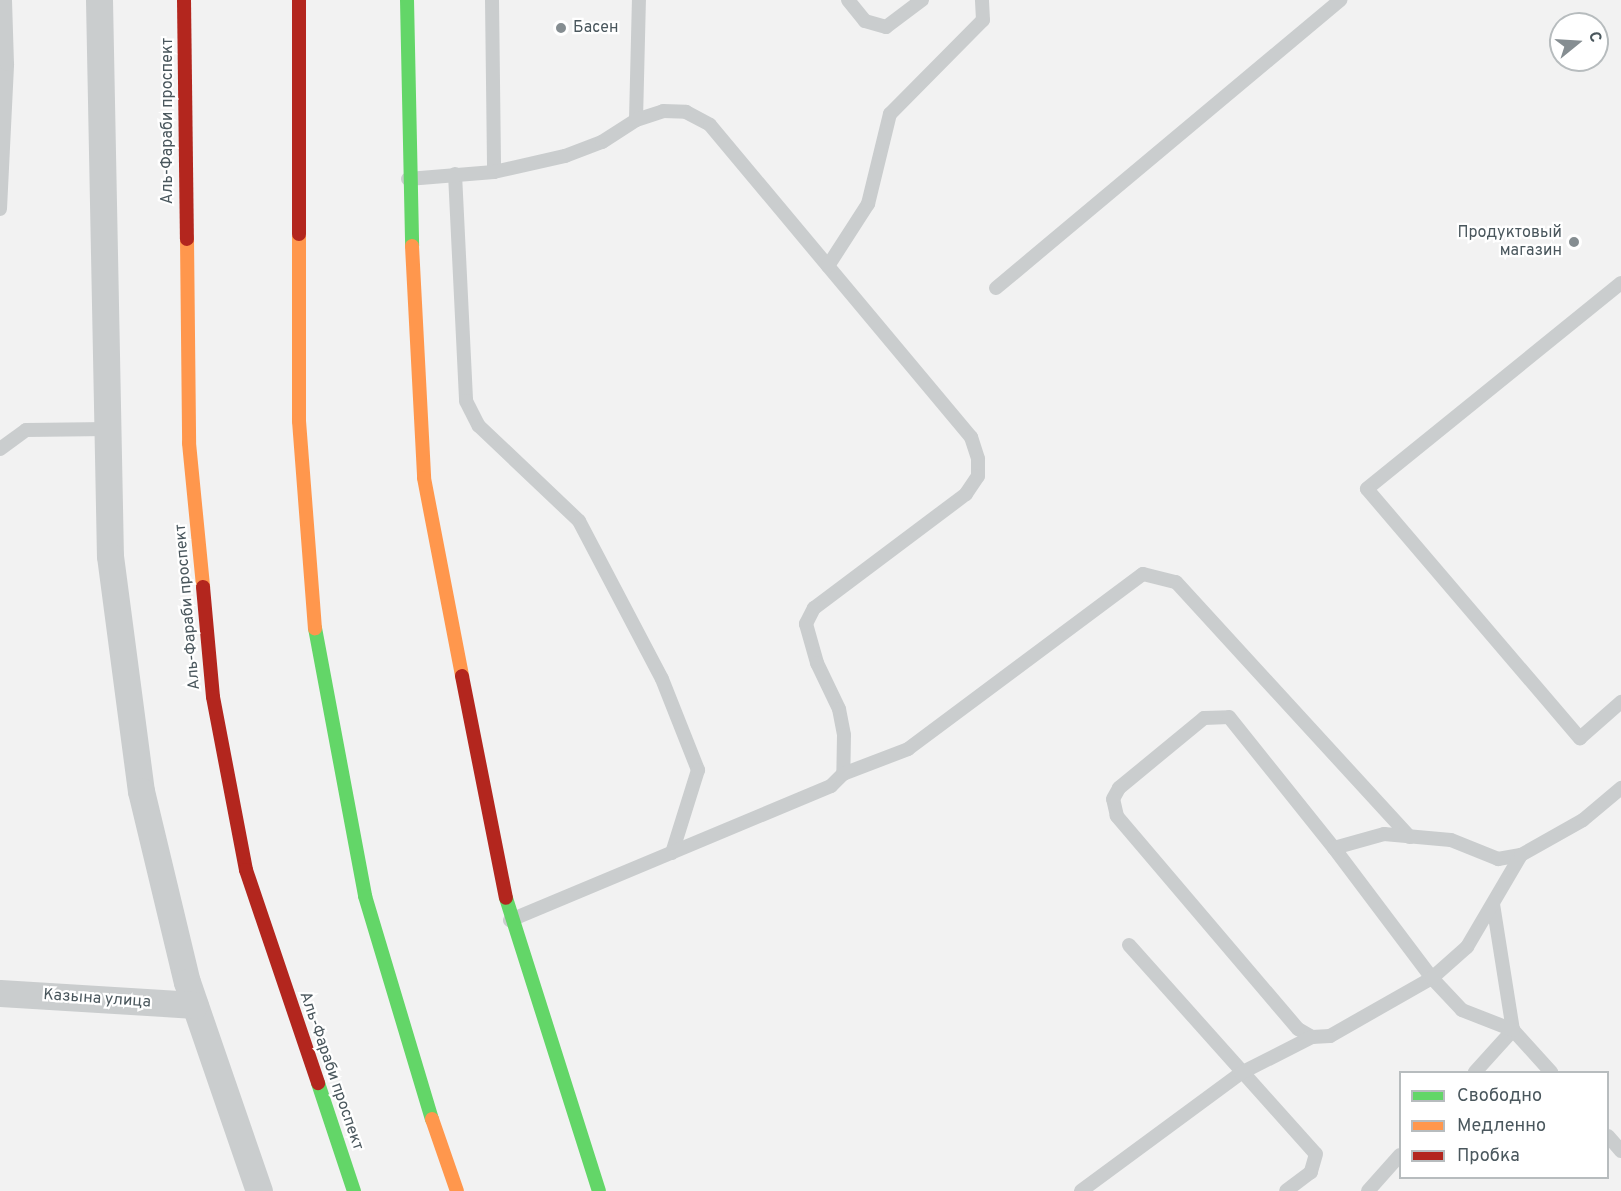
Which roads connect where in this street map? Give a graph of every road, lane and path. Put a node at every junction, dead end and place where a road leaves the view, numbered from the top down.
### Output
1 (5, 0) edge
2 (99, 0) edge
3 (184, 0) edge
4 (298, 0) edge
5 (407, 0) edge
6 (492, 0) edge
7 (639, 0) edge
8 (848, 0) edge
9 (922, 0) edge
10 (982, 0) edge
11 (1341, 0) edge
12 (636, 120) junction
13 (494, 172) junction
14 (455, 174) junction
15 (408, 179) junction
16 (0, 209) edge
17 (828, 266) junction
18 (1621, 283) edge
19 (996, 288) dead end
20 (108, 429) junction
21 (0, 449) edge
22 (1621, 702) edge
23 (843, 774) junction
24 (1621, 788) edge
25 (1410, 837) junction
26 (1334, 848) junction
27 (672, 853) junction
28 (1521, 855) junction
29 (1493, 904) junction
30 (510, 920) junction
31 (1129, 945) dead end
32 (1432, 978) junction
33 (0, 993) edge
34 (195, 1005) junction
35 (1513, 1030) junction
36 (1312, 1037) junction
37 (1476, 1071) edge
38 (1550, 1071) edge
39 (1241, 1073) junction
40 (1609, 1137) edge
41 (1621, 1151) edge
42 (1399, 1157) edge
43 (259, 1191) edge
44 (354, 1191) edge
45 (457, 1191) edge
46 (599, 1191) edge
47 (1081, 1191) edge
48 (1286, 1191) edge
49 (1368, 1191) edge

1 - 16 lane
2 - 20 street
3 - 44 street, Аль-Фараби проспект
4 - 45 street
5 - 15 street
6 - 13 lane
7 - 12 lane
8 - 9 lane
10 - 17 lane
11 - 19 lane
12 - 13 lane
12 - 17 lane
13 - 14 lane
14 - 15 lane
14 - 27 lane
15 - 30 street
17 - 23 lane
18 - 22 lane
20 - 21 lane
20 - 34 street
23 - 25 lane
23 - 27 lane
24 - 28 lane
25 - 26 lane
25 - 28 lane
26 - 32 lane
26 - 36 lane
27 - 30 lane
28 - 29 lane
29 - 32 lane
29 - 35 lane
30 - 46 street
31 - 39 lane
32 - 35 lane
32 - 36 lane
33 - 34 street, Казына улица
34 - 43 street
35 - 37 lane
35 - 38 lane
36 - 39 lane
39 - 47 lane
39 - 48 lane
40 - 41 lane
42 - 49 lane

